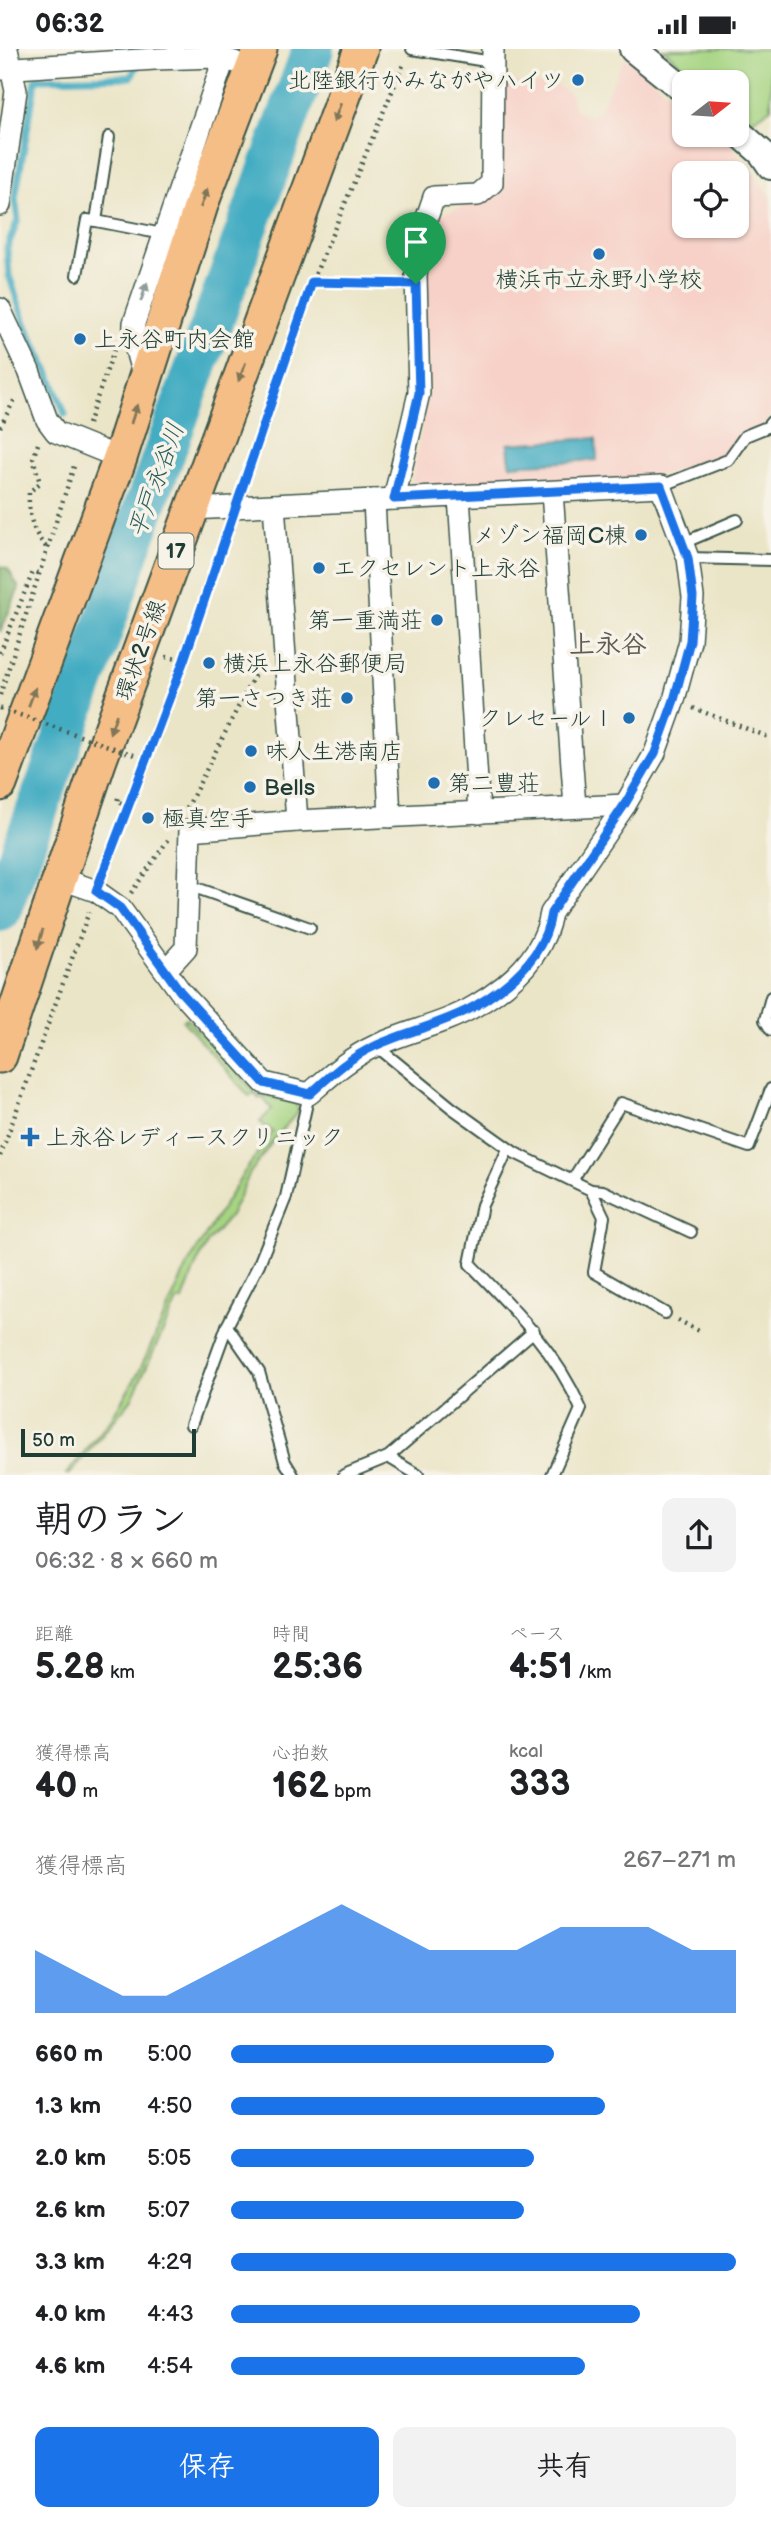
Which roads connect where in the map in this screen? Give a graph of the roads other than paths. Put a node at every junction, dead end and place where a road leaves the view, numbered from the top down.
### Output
1 (361, 49) edge
2 (412, 49) edge
3 (633, 49) edge
4 (492, 55) edge
5 (123, 57) edge
6 (246, 58) edge
7 (6, 62) edge
8 (672, 80) edge
9 (109, 137) dead end
10 (749, 142) edge
11 (771, 166) edge
12 (0, 205) edge
13 (96, 221) junction
14 (176, 236) junction
15 (78, 275) dead end
16 (0, 309) edge
17 (771, 422) edge
18 (120, 457) junction
19 (661, 486) junction
20 (552, 492) junction
21 (459, 496) junction
22 (384, 499) junction
23 (274, 505) junction
24 (191, 509) junction
25 (737, 520) dead end
26 (685, 550) junction
27 (771, 560) edge
28 (0, 784) edge
29 (625, 804) junction
30 (575, 807) junction
31 (479, 813) junction
32 (390, 817) junction
33 (298, 821) junction
34 (59, 877) junction
35 (188, 884) junction
36 (310, 929) dead end
37 (166, 970) junction
38 (771, 997) edge
39 (771, 1030) edge
40 (375, 1045) junction
41 (0, 1056) edge
42 (771, 1089) edge
43 (310, 1094) junction
44 (508, 1149) junction
45 (573, 1179) junction
46 (592, 1190) junction
47 (691, 1232) dead end
48 (664, 1313) road end
49 (228, 1326) junction
50 (534, 1331) junction
51 (191, 1425) dead end
52 (388, 1457) junction
53 (293, 1475) edge
54 (344, 1475) edge
55 (418, 1475) edge
56 (552, 1475) edge

1 -> 24 main road, 環状2号線 / 17
2 - 4 lane
3 - 8 street
4 - 22 street
5 - 6 street
5 - 7 street
14 -> 6 main road
7 - 12 street
9 - 13 lane
10 - 11 street
13 - 14 lane
13 - 15 lane
18 -> 14 main road
16 - 18 street
17 - 19 lane
28 -> 18 main road
19 - 20 street
19 - 26 street
20 - 21 street
20 - 30 street
21 - 22 street
21 - 31 street
22 - 23 street
22 - 32 street
23 - 24 street
23 - 33 street
24 -> 34 main road, 環状2号線 / 17
25 - 26 lane
26 - 27 lane
26 - 29 street
29 - 30 street
29 - 40 street
30 - 31 street
31 - 32 street
32 - 33 street
33 - 35 street
34 - 37 street
34 -> 41 main road, 環状2号線 / 17
35 - 36 lane
35 - 37 street
37 - 43 street
38 - 39 lane
40 - 43 street
40 - 44 lane
42 - 45 lane
43 - 49 lane
44 - 45 lane
44 - 50 lane
45 - 46 lane
46 - 47 lane
46 - 48 lane
49 - 51 lane
49 - 53 lane
50 - 52 lane
50 - 56 lane
52 - 54 lane
52 - 55 lane

